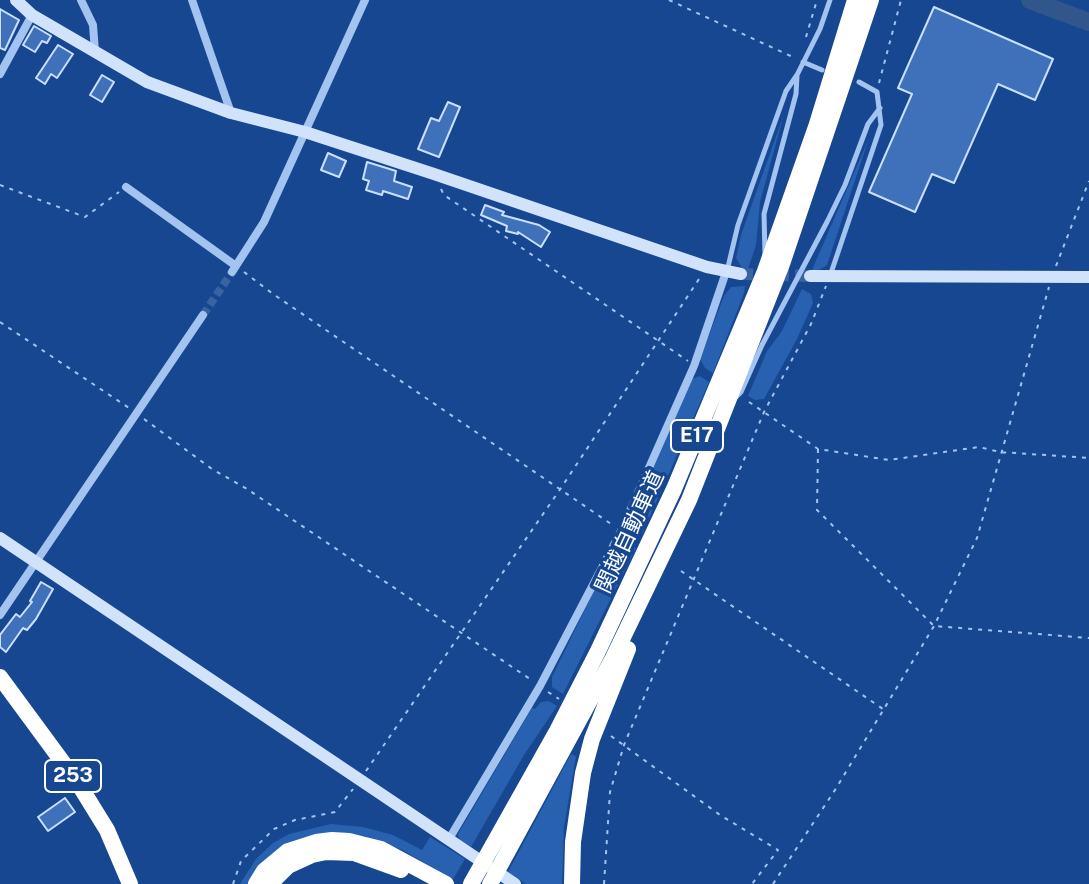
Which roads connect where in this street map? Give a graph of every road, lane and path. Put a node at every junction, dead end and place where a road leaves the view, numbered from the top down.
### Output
1 (16, 0) edge
2 (81, 0) edge
3 (192, 0) edge
4 (365, 0) edge
5 (669, 0) edge
6 (817, 0) edge
7 (830, 0) edge
8 (855, 0) edge
9 (871, 0) edge
10 (901, 0) edge
11 (32, 15) junction
12 (95, 52) junction
13 (803, 62) junction
14 (822, 70) dead end
15 (0, 74) edge
16 (797, 75) junction
17 (859, 82) dead end
18 (877, 92) junction
19 (880, 108) junction
20 (231, 113) junction
21 (305, 132) junction
22 (434, 174) junction
23 (1089, 181) edge
24 (0, 185) edge
25 (126, 187) joint
26 (707, 267) junction
27 (234, 269) junction
28 (765, 271) junction
29 (726, 272) junction
30 (741, 274) tunnel mouth
31 (810, 276) tunnel mouth
32 (1052, 276) junction
33 (830, 277) junction
34 (1089, 277) edge
35 (203, 315) tunnel mouth
36 (0, 322) edge
37 (658, 341) junction
38 (694, 366) junction
39 (749, 402) dead end
40 (725, 405) junction
41 (764, 412) junction
42 (137, 413) junction
43 (818, 449) junction
44 (1000, 452) junction
45 (1089, 458) edge
46 (561, 488) junction
47 (689, 500) junction
48 (613, 525) dead end
49 (0, 538) edge
50 (36, 562) junction
51 (681, 571) dead end
52 (694, 580) junction
53 (0, 615) edge
54 (934, 626) junction
55 (461, 634) junction
56 (1089, 638) edge
57 (0, 677) edge
58 (540, 686) junction
59 (559, 699) dead end
60 (884, 710) junction
61 (611, 736) dead end
62 (624, 745) junction
63 (360, 780) junction
64 (449, 839) junction
65 (494, 853) junction
66 (130, 884) edge
67 (233, 884) edge
68 (256, 884) edge
69 (270, 884) edge
70 (427, 884) edge
71 (446, 884) edge
72 (464, 884) edge
73 (471, 884) edge
74 (490, 884) edge
75 (515, 884) edge
76 (572, 884) edge
77 (604, 884) edge
78 (752, 884) edge
79 (773, 884) edge

1 - 11 street
2 - 12 street
3 - 20 street
4 - 21 street
5 - 13 path
6 - 13 path
7 - 13 lane
8 - 28 highway, 関越自動車道 / E17
9 - 40 highway, 関越自動車道 / E17
10 - 18 path
11 - 12 street
11 - 15 street
12 - 20 street
13 - 14 lane
13 - 16 lane
16 - 28 lane
16 - 29 lane
17 - 18 lane
18 - 19 lane
19 - 33 lane
19 - 40 lane
20 - 21 street
21 - 22 street
21 - 27 street
22 - 26 street
22 - 37 path
23 - 32 path
24 - 25 path
25 - 27 street
26 - 29 street
26 - 37 path
27 - 46 path
28 - 65 highway, 関越自動車道 / E17
29 - 30 street
29 - 38 street
31 - 33 street
32 - 33 street
32 - 34 street
32 - 44 path
33 - 41 path
35 - 42 street
36 - 42 path
37 - 38 path
37 - 46 path
38 - 58 street
39 - 41 path
40 - 47 highway, 関越自動車道 / E17
41 - 43 path
41 - 52 path
42 - 50 street
42 - 55 path
43 - 44 path
43 - 54 path
44 - 45 path
44 - 54 path
46 - 48 path
46 - 55 path
47 - 65 highway, 関越自動車道 / E17
47 - 76 highway
49 - 50 street
50 - 53 street
50 - 63 street
51 - 52 path
52 - 60 path
52 - 62 path
54 - 56 path
54 - 60 path
55 - 58 path
55 - 63 path
57 - 66 highway, 253
58 - 59 path
58 - 64 street
60 - 79 path
61 - 62 path
62 - 77 path
62 - 78 path
63 - 64 street
63 - 67 path
64 - 75 street
65 - 72 highway
65 - 73 highway, 関越自動車道 / E17
65 - 74 highway, 関越自動車道 / E17
68 - 71 highway
69 - 70 highway

